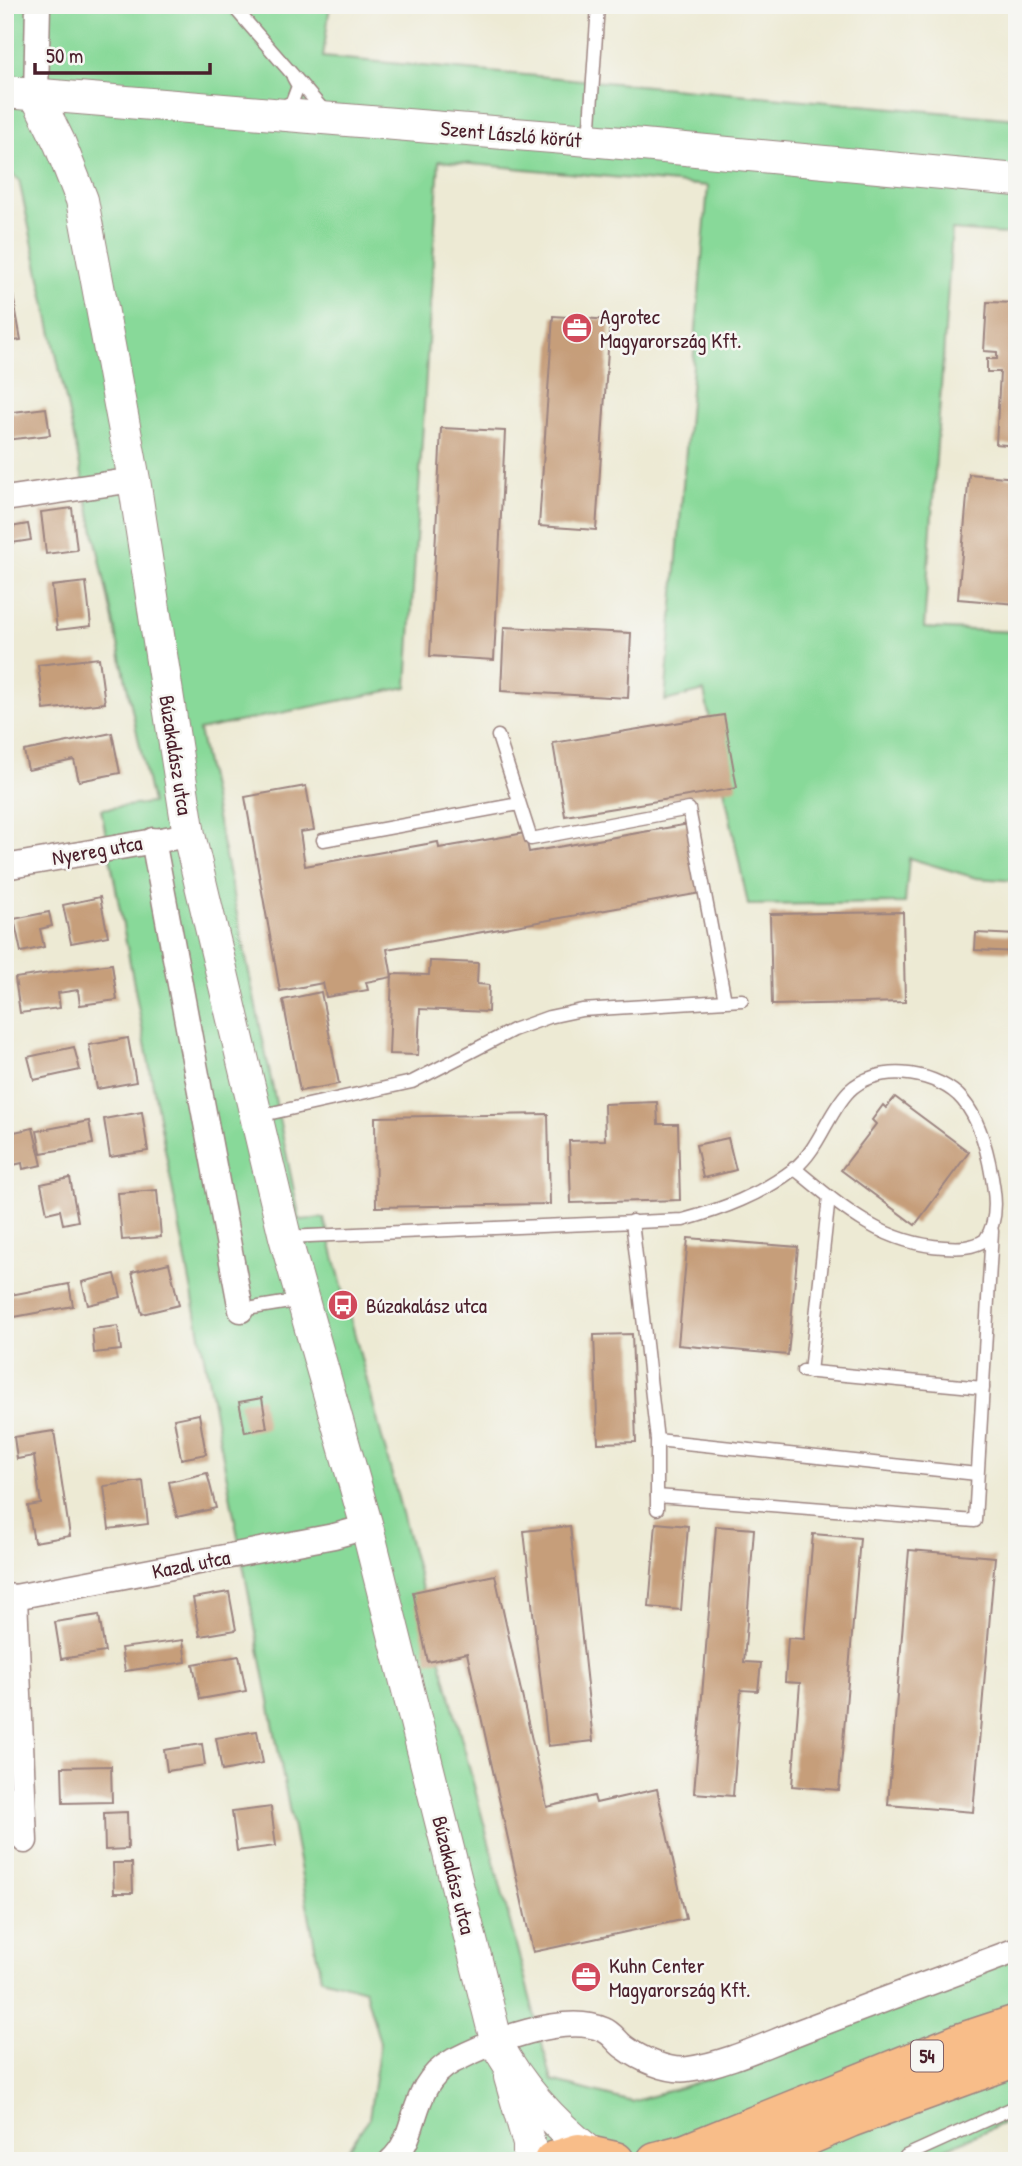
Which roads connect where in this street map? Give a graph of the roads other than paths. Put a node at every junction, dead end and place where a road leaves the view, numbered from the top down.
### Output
1 (38, 5) edge
2 (232, 5) edge
3 (598, 5) edge
4 (291, 73) junction
5 (21, 93) edge
6 (266, 114) junction
7 (332, 120) junction
8 (589, 140) junction
9 (1017, 180) edge
10 (134, 480) junction
11 (5, 499) edge
12 (498, 736) dead end
13 (519, 804) junction
14 (189, 835) junction
15 (153, 840) junction
16 (323, 840) dead end
17 (5, 867) edge
18 (742, 1000) dead end
19 (725, 1001) junction
20 (256, 1116) junction
21 (794, 1168) junction
22 (829, 1197) junction
23 (632, 1221) junction
24 (992, 1228) junction
25 (285, 1237) junction
26 (302, 1300) junction
27 (241, 1310) joint
28 (983, 1388) junction
29 (657, 1440) junction
30 (977, 1474) junction
31 (657, 1496) junction
32 (657, 1509) dead end
33 (367, 1527) junction
34 (10, 1597) edge
35 (25, 1841) dead end
36 (1017, 1950) edge
37 (1017, 2024) edge
38 (502, 2053) junction
39 (1017, 2057) edge
40 (1017, 2106) edge
41 (906, 2156) dead end
42 (603, 2157) edge
43 (391, 2161) edge
44 (529, 2161) edge
45 (553, 2161) edge
46 (656, 2161) edge
47 (750, 2161) edge

1 - 5 street
2 - 4 lane
3 - 8 lane
4 - 6 lane
4 - 7 lane
5 - 6 street, Szent László körút
5 - 10 street, Búzakalász utca
6 - 7 street, Szent László körút
7 - 8 street, Szent László körút
8 - 9 street, Szent László körút
10 - 11 street
10 - 14 street, Búzakalász utca
12 - 13 lane
13 - 16 lane
13 - 19 lane
14 - 15 street, Nyereg utca
14 - 20 street, Búzakalász utca
15 - 17 street, Nyereg utca
15 - 27 street, Búzakalász utca
18 - 19 lane
19 - 20 lane
20 - 25 street, Búzakalász utca
21 - 22 lane
21 - 23 lane
21 - 24 lane
22 - 24 lane
22 - 28 lane
23 - 25 lane
23 - 29 lane
24 - 28 lane
25 - 26 street, Búzakalász utca
26 - 27 lane
26 - 33 street, Búzakalász utca
28 - 30 lane
29 - 30 lane
29 - 31 lane
30 - 31 lane
31 - 32 lane
33 - 34 street, Kazal utca
33 - 38 street, Búzakalász utca
34 - 35 street, Kazal utca
36 - 38 street
37 - 46 main road, 54
38 - 42 street, Búzakalász utca
38 - 43 street
38 - 44 street, Búzakalász utca
39 - 47 main road, 54
40 - 41 lane
42 - 45 main road

